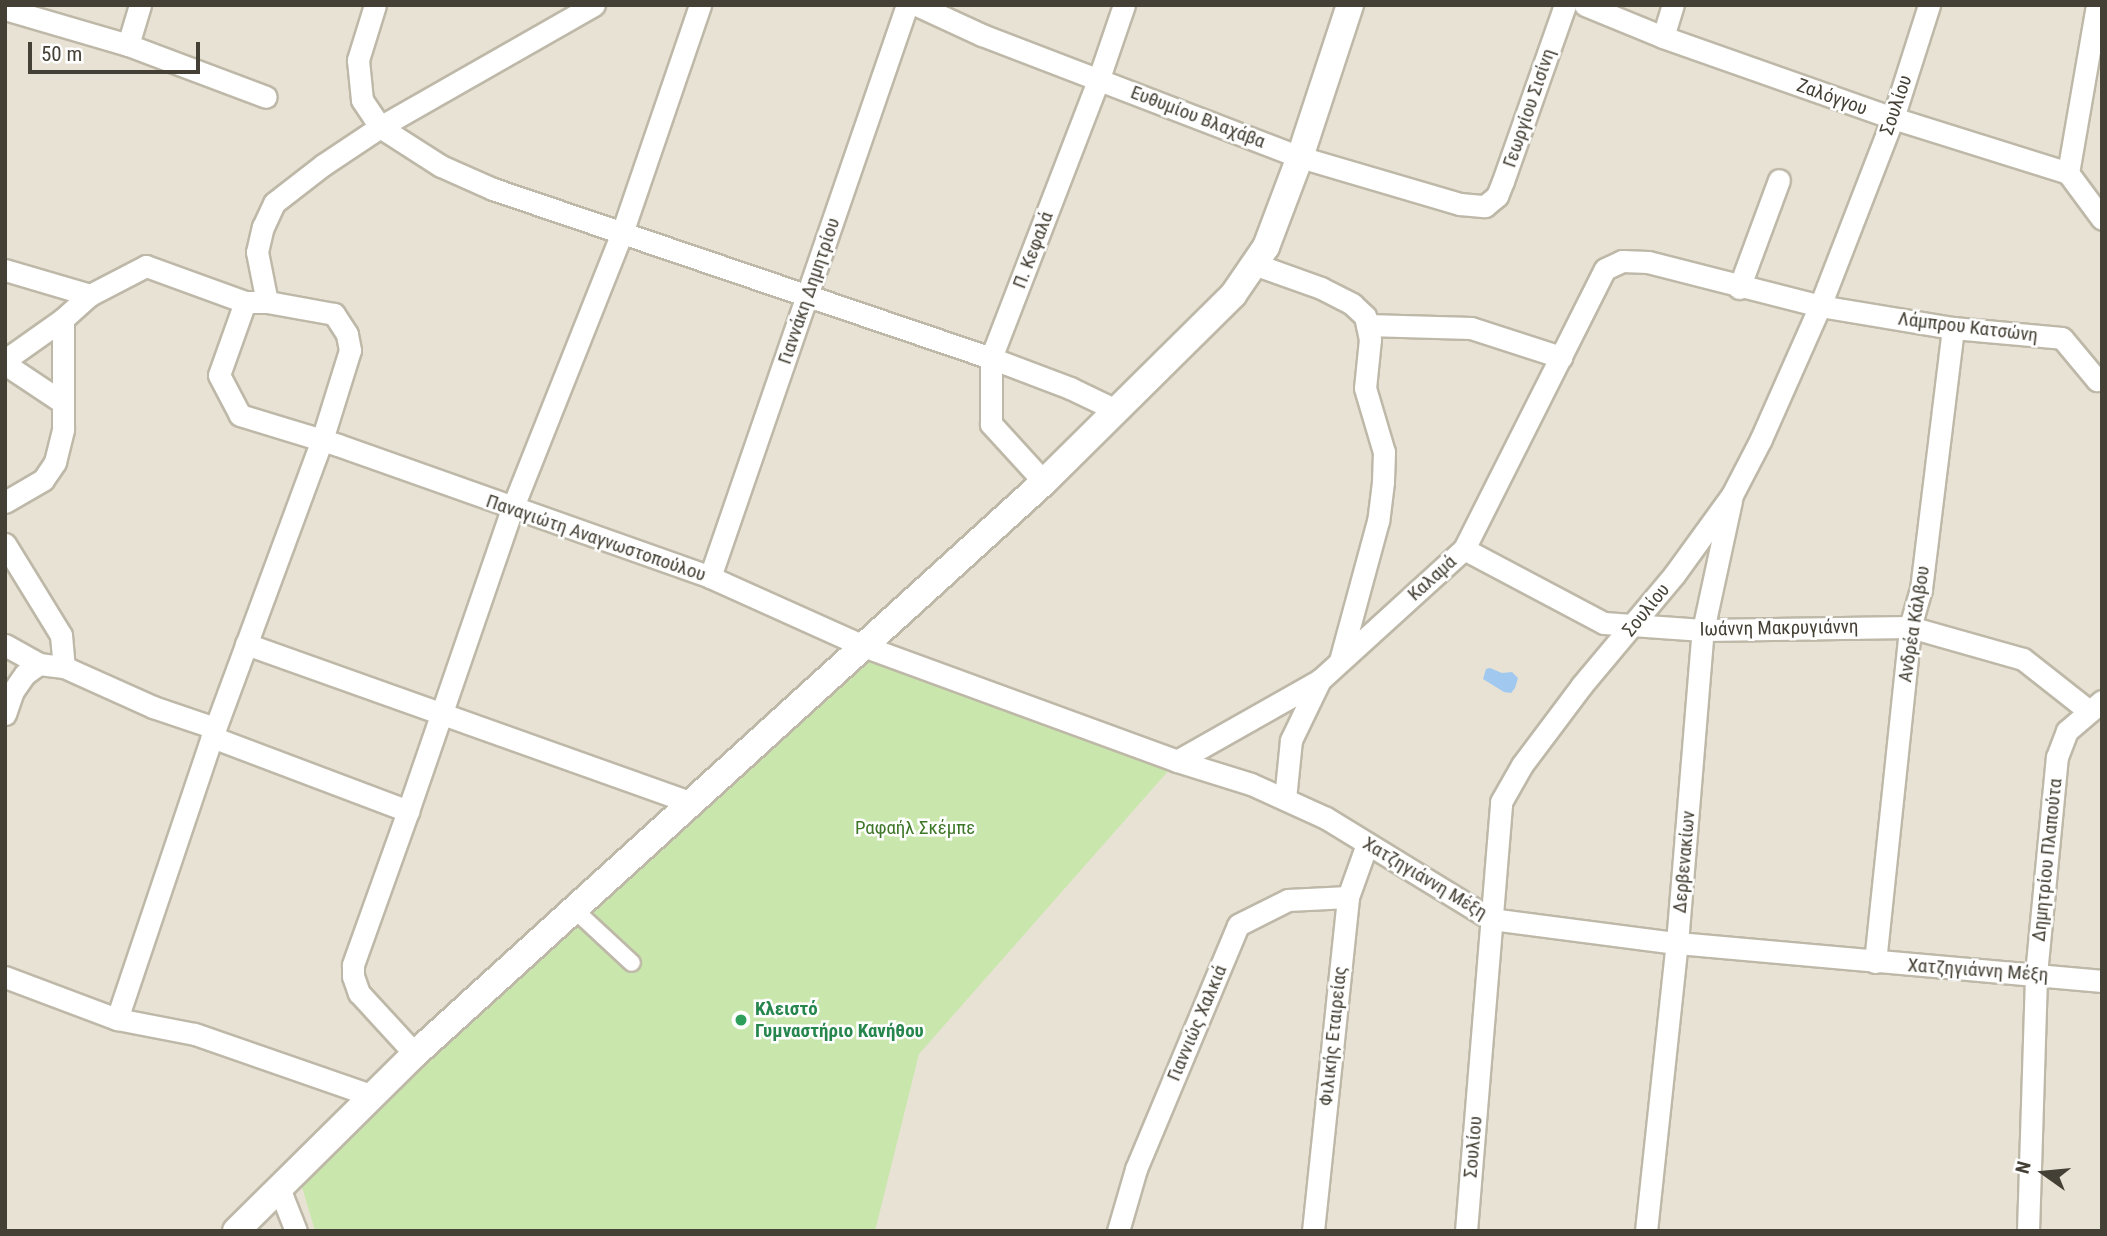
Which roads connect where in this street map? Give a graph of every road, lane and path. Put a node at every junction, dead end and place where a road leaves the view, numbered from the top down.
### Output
1 (140, 5) edge
2 (375, 5) edge
3 (594, 5) edge
4 (700, 5) edge
5 (907, 5) edge
6 (918, 5) edge
7 (1124, 5) edge
8 (1350, 5) edge
9 (1565, 5) edge
10 (1586, 5) edge
11 (1673, 5) edge
12 (1928, 5) edge
13 (2098, 5) edge
14 (5, 9) edge
15 (1663, 37) junction
16 (128, 45) junction
17 (1099, 78) junction
18 (266, 97) dead end
19 (1893, 118) junction
20 (380, 127) junction
21 (1300, 157) junction
22 (2068, 173) junction
23 (1779, 180) dead end
24 (1485, 206) joint
25 (2102, 219) edge
26 (622, 233) junction
27 (1254, 264) junction
28 (1605, 269) joint
29 (5, 270) edge
30 (1739, 288) junction
31 (90, 295) junction
32 (807, 297) junction
33 (245, 302) junction
34 (267, 302) junction
35 (1820, 306) junction
36 (63, 319) junction
37 (1367, 325) junction
38 (1953, 328) junction
39 (1561, 357) junction
40 (990, 358) junction
41 (5, 362) edge
42 (2099, 379) edge
43 (62, 402) junction
44 (1118, 411) junction
45 (322, 440) junction
46 (1044, 482) junction
47 (1732, 495) junction
48 (5, 502) edge
49 (512, 509) junction
50 (5, 544) edge
51 (1464, 549) junction
52 (710, 577) junction
53 (1634, 625) junction
54 (1910, 627) junction
55 (1703, 630) junction
56 (246, 644) junction
57 (5, 645) edge
58 (866, 647) junction
59 (1340, 661) junction
60 (39, 664) junction
61 (64, 667) junction
62 (1320, 680) junction
63 (2095, 706) edge
64 (442, 713) junction
65 (5, 714) edge
66 (214, 732) junction
67 (1177, 761) junction
68 (1285, 799) junction
69 (690, 802) junction
70 (408, 811) junction
71 (1367, 844) junction
72 (1348, 897) junction
73 (576, 911) junction
74 (1491, 919) junction
75 (1677, 943) junction
76 (1875, 962) junction
77 (632, 963) dead end
78 (2036, 974) junction
79 (5, 977) edge
80 (2102, 981) edge
81 (117, 1018) junction
82 (415, 1054) junction
83 (373, 1096) junction
84 (279, 1188) junction
85 (236, 1231) edge
86 (296, 1231) edge
87 (1118, 1231) edge
88 (1313, 1231) edge
89 (1466, 1231) edge
90 (1646, 1231) edge
91 (2028, 1231) edge

1 - 16 street
2 - 20 street
3 - 20 street
4 - 26 street
5 - 32 street, Γιαννάκη Δημητρίου
6 - 17 street, Ευθυμίου Βλαχάβα
7 - 17 street, Π. Κεφαλά
8 - 21 street
9 - 24 street, Γεωργίου Σισίνη
10 - 15 street, Ζαλόγγου
11 - 15 street
12 - 19 street, Σουλίου
13 - 22 street
14 - 16 street
15 - 19 street, Ζαλόγγου
16 - 18 street
17 - 21 street, Ευθυμίου Βλαχάβα
17 - 40 street, Π. Κεφαλά
19 - 22 street, Ζαλόγγου
19 - 35 street, Σουλίου
20 - 26 street
20 - 34 street
21 - 24 street, Ευθυμίου Βλαχάβα
21 - 27 street
22 - 25 street
23 - 30 street
26 - 32 street
26 - 49 street
27 - 37 street
27 - 44 street
28 - 30 street, Λάμπρου Κατσώνη
28 - 39 street, Καλαμά
29 - 31 street
30 - 35 street, Λάμπρου Κατσώνη
31 - 33 street
31 - 36 street
32 - 40 street
32 - 52 street, Γιαννάκη Δημητρίου
33 - 34 street
33 - 45 street
34 - 45 street
35 - 38 street, Λάμπρου Κατσώνη
35 - 47 street, Σουλίου
36 - 41 street
36 - 43 street
37 - 39 street
37 - 59 street
38 - 42 street, Λάμπρου Κατσώνη
38 - 54 street, Ανδρέα Κάλβου
39 - 51 street, Καλαμά
40 - 44 street
40 - 46 street, Π. Κεφαλά
41 - 43 street
43 - 48 street
44 - 46 street
45 - 49 street, Παναγιώτη Αναγνωστοπούλου
45 - 56 street
46 - 58 street
47 - 53 street, Σουλίου
47 - 55 street, Δερβενακίων
49 - 52 street, Παναγιώτη Αναγνωστοπούλου
49 - 64 street
50 - 61 street
51 - 53 street, Ιωάννη Μακρυγιάννη
51 - 59 street, Καλαμά
52 - 58 street, Παναγιώτη Αναγνωστοπούλου
53 - 55 street, Ιωάννη Μακρυγιάννη
53 - 74 street, Σουλίου
54 - 55 street, Ιωάννη Μακρυγιάννη
54 - 63 street, Ιωάννη Μακρυγιάννη
54 - 76 street, Ανδρέα Κάλβου
55 - 75 street, Δερβενακίων
56 - 64 street
56 - 66 street
57 - 60 street
58 - 67 street, Χατζηγιάννη Μέξη
58 - 69 street
59 - 62 street, Καλαμά
60 - 61 street
60 - 65 street
61 - 66 street
62 - 67 street, Καλαμά
62 - 68 street
63 - 78 street, Δημητρίου Πλαπούτα
64 - 69 street
64 - 70 street
66 - 70 street
66 - 81 street
67 - 68 street, Χατζηγιάννη Μέξη
68 - 71 street, Χατζηγιάννη Μέξη
69 - 73 street
70 - 82 street
71 - 72 street, Φιλικής Εταιρείας
71 - 74 street, Χατζηγιάννη Μέξη
72 - 87 street, Γιαννιώς Χαλκιά
72 - 88 street, Φιλικής Εταιρείας
73 - 77 street
73 - 82 street
74 - 75 street, Χατζηγιάννη Μέξη
74 - 89 street, Σουλίου
75 - 76 street, Χατζηγιάννη Μέξη
75 - 90 street, Δερβενακίων
76 - 78 street, Χατζηγιάννη Μέξη
78 - 80 street, Χατζηγιάννη Μέξη
78 - 91 street, Δημητρίου Πλαπούτα
79 - 81 street
81 - 83 street
82 - 83 street
83 - 84 street
84 - 85 street
84 - 86 street

